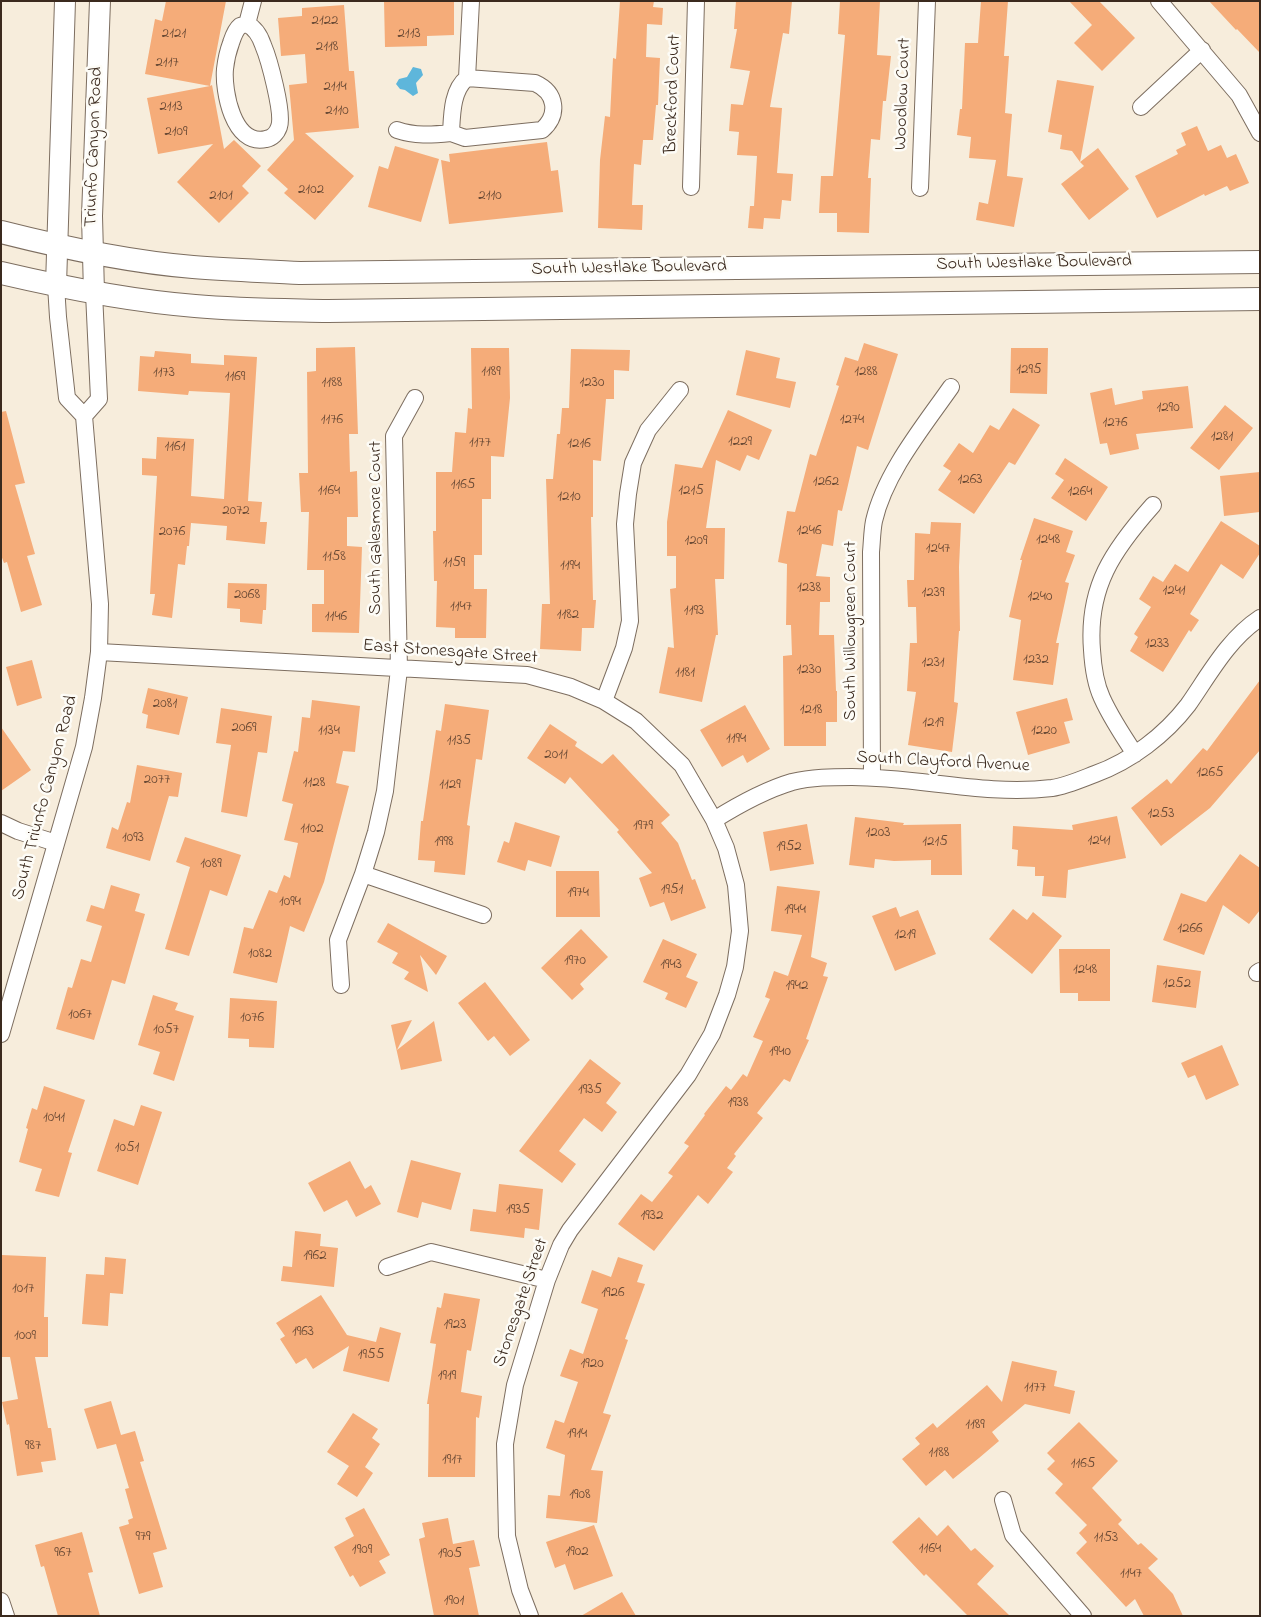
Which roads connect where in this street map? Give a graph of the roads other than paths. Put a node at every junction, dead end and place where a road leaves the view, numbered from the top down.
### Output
1 (65, 1) edge
2 (100, 1) edge
3 (253, 1) edge
4 (471, 1) edge
5 (696, 1) edge
6 (927, 1) edge
7 (1159, 1) edge
8 (247, 24) junction
9 (1202, 50) junction
10 (467, 78) junction
11 (1141, 107) dead end
12 (397, 130) dead end
13 (450, 133) junction
14 (1260, 134) edge
15 (691, 187) dead end
16 (920, 188) dead end
17 (1, 232) edge
18 (57, 246) junction
19 (93, 253) junction
20 (1260, 262) edge
21 (1, 272) edge
22 (56, 285) junction
23 (94, 293) junction
24 (1260, 299) edge
25 (951, 387) dead end
26 (680, 390) dead end
27 (415, 398) dead end
28 (84, 416) junction
29 (1153, 505) dead end
30 (1260, 618) edge
31 (99, 652) junction
32 (399, 669) junction
33 (604, 701) junction
34 (1134, 754) junction
35 (872, 777) junction
36 (714, 820) junction
37 (1, 823) edge
38 (56, 843) junction
39 (363, 874) junction
40 (483, 915) dead end
41 (740, 930) joint
42 (341, 984) dead end
43 (1, 1034) edge
44 (387, 1267) dead end
45 (547, 1280) junction
46 (1003, 1500) dead end
47 (1, 1601) edge
48 (6, 1616) edge
49 (530, 1616) edge
50 (1083, 1616) edge

1 - 18 street, Triunfo Canyon Road
2 - 19 street, Triunfo Canyon Road
3 - 8 street
4 - 10 street
5 - 15 street, Breckford Court
6 - 16 street, Woodlow Court
7 - 9 street
8 - 8 street
9 - 11 street
9 - 14 street
10 - 13 street
10 - 13 street
12 - 13 street
17 - 18 main road, South Westlake Boulevard
18 - 19 main road, South Westlake Boulevard
18 - 22 street, Triunfo Canyon Road
19 - 20 main road, South Westlake Boulevard
19 - 23 street, Triunfo Canyon Road
21 - 22 main road
22 - 23 main road
22 - 28 street
23 - 24 main road
23 - 28 street
25 - 35 street, South Willowgreen Court
26 - 33 street
27 - 32 street, South Galesmore Court
28 - 31 street, South Triunfo Canyon Road
29 - 34 street
30 - 34 street, South Clayford Avenue
31 - 32 street, East Stonesgate Street
31 - 38 street, South Triunfo Canyon Road
32 - 33 street, East Stonesgate Street
32 - 39 street, South Galesmore Court
33 - 36 street, East Stonesgate Street
34 - 35 street, South Clayford Avenue
35 - 36 street, South Clayford Avenue
36 - 41 street, East Stonesgate Street
37 - 38 street
38 - 43 street, South Triunfo Canyon Road
39 - 40 street
39 - 42 street, South Galesmore Court
41 - 45 street, Stonesgate Street
44 - 45 street
45 - 49 street, Stonesgate Street
46 - 50 street
47 - 48 street

